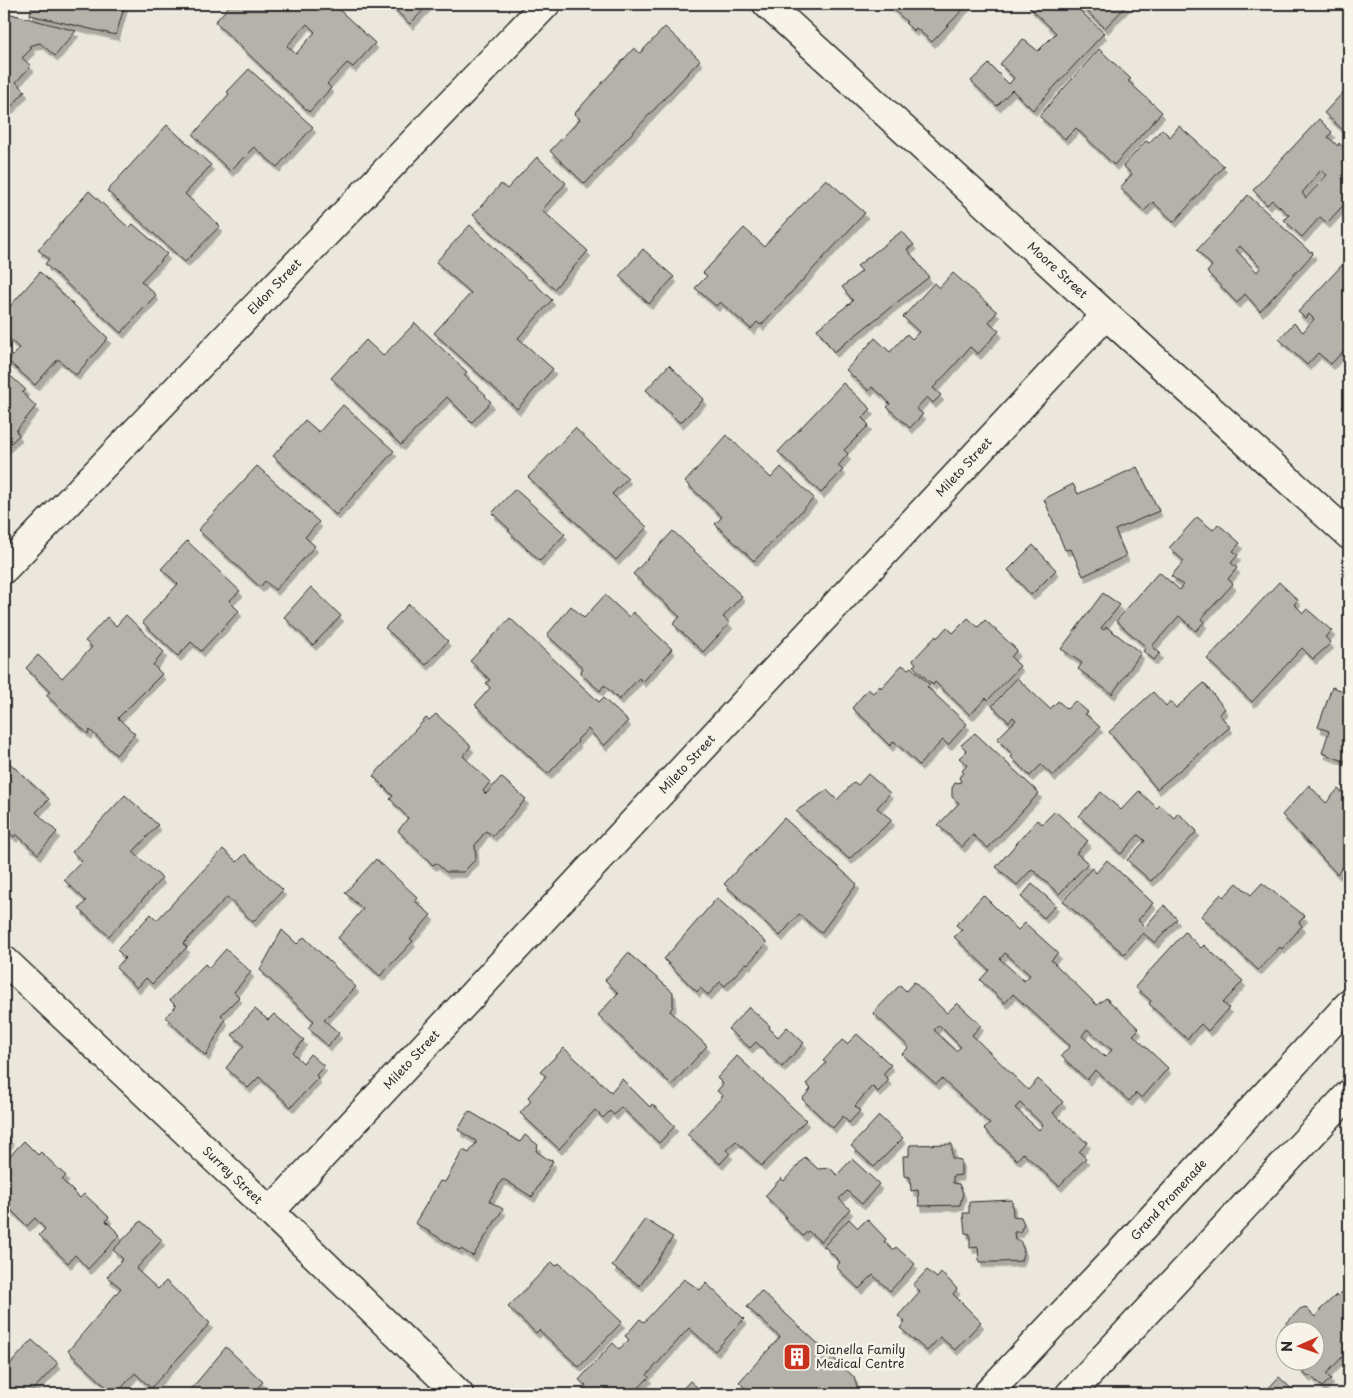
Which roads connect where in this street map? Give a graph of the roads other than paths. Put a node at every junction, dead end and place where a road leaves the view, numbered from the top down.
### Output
1 (546, 4) edge
2 (767, 4) edge
3 (1106, 316) junction
4 (1349, 535) edge
5 (4, 569) edge
6 (4, 960) edge
7 (1349, 1004) edge
8 (1349, 1094) edge
9 (270, 1212) junction
10 (459, 1394) edge
11 (987, 1394) edge
12 (1070, 1394) edge

1 - 5 street, Eldon Street
2 - 3 street, Moore Street
3 - 4 street, Moore Street
3 - 9 street, Mileto Street
6 - 9 street, Surrey Street
7 - 11 street, Grand Promenade
8 - 12 street
9 - 10 street, Surrey Street

